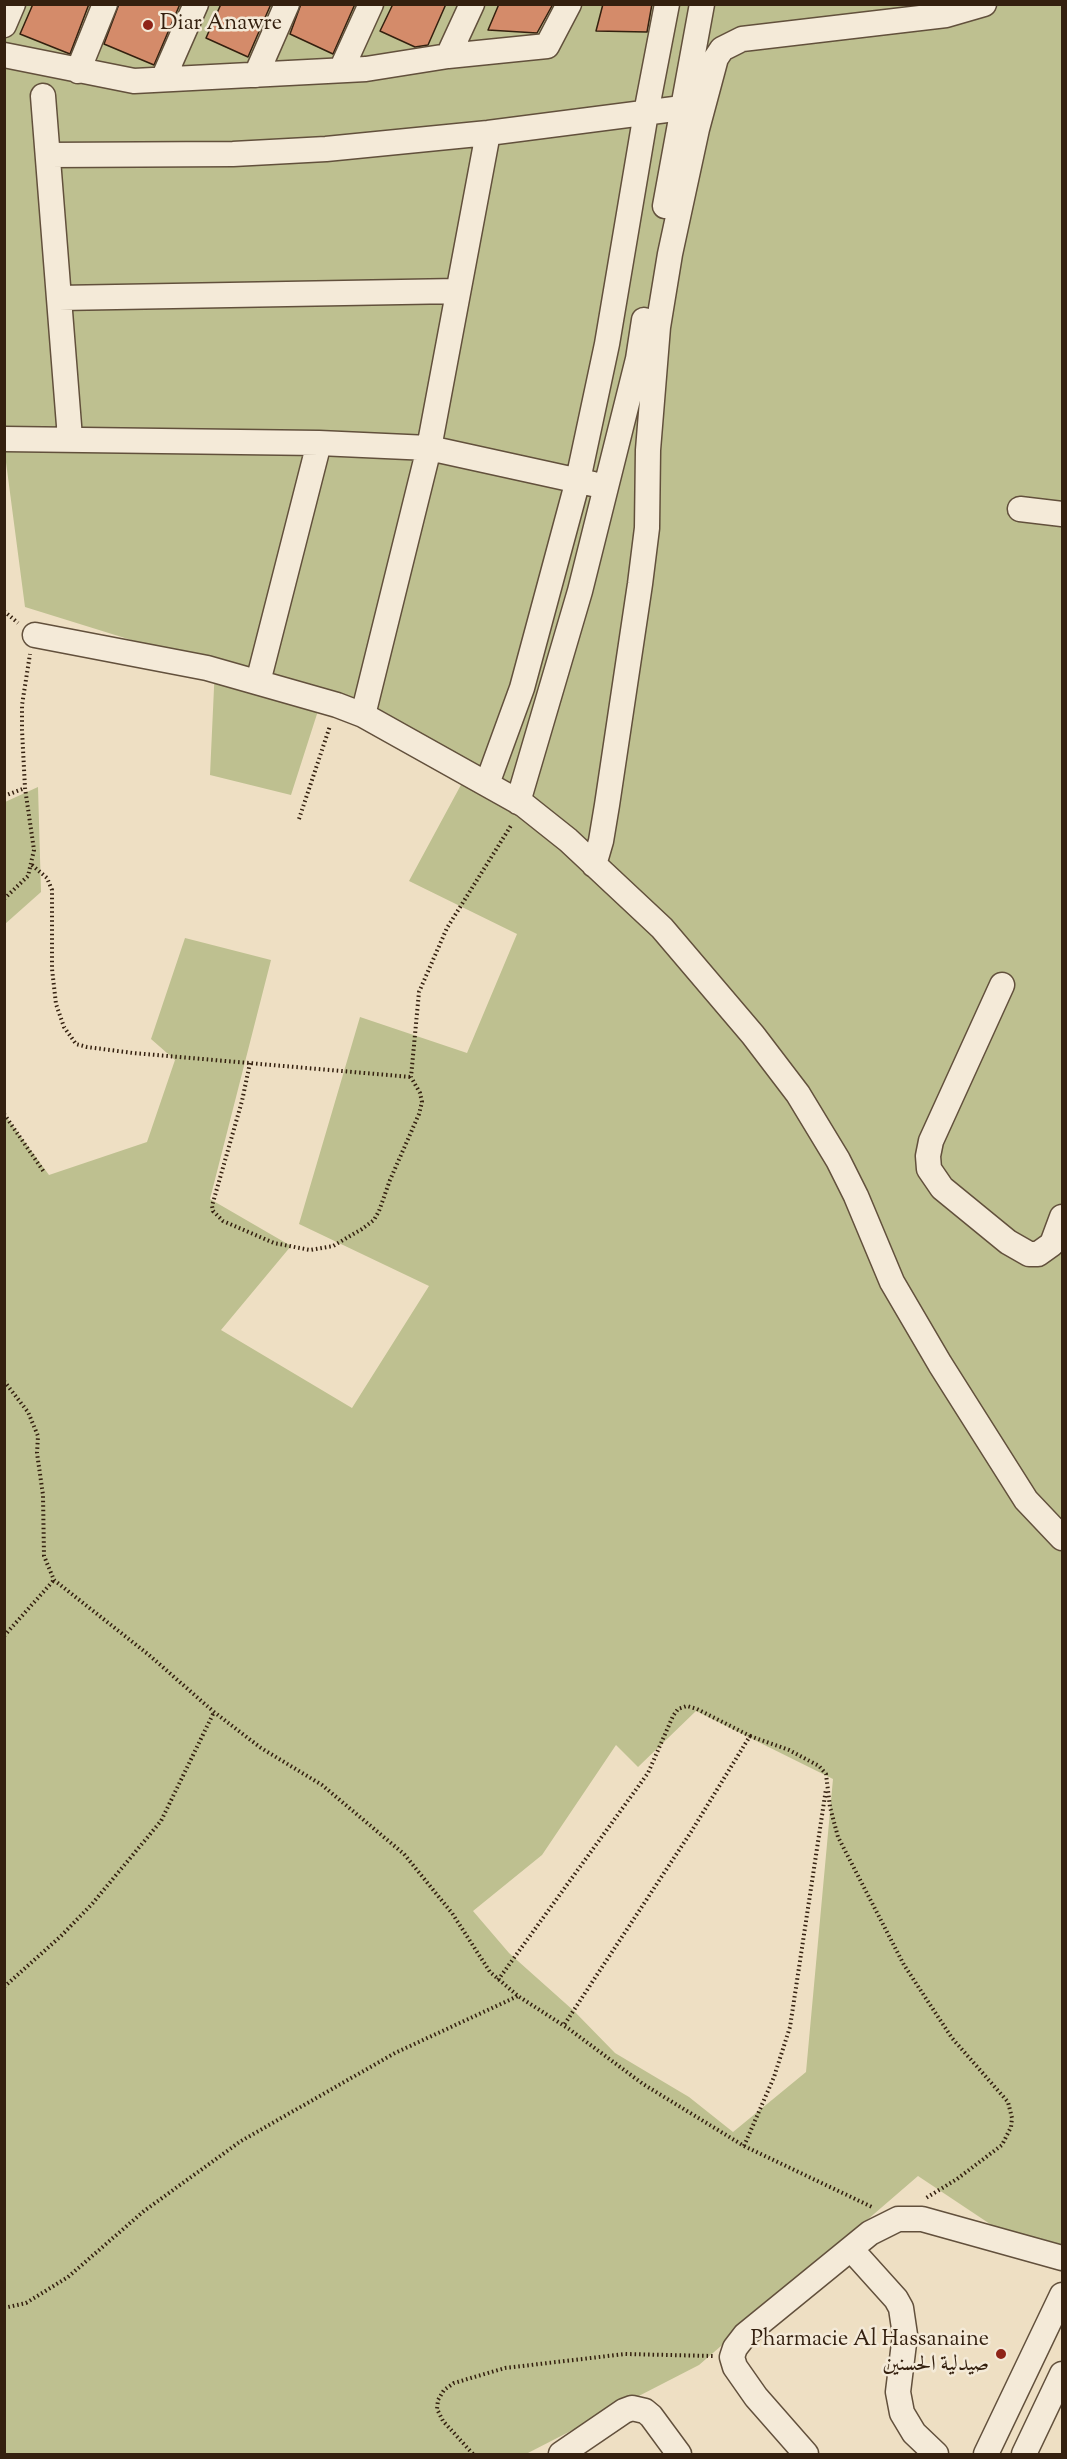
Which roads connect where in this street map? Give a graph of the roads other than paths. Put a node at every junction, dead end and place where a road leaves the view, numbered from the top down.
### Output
1 (13, 4) edge
2 (105, 4) edge
3 (196, 4) edge
4 (287, 4) edge
5 (371, 4) edge
6 (472, 4) edge
7 (569, 4) edge
8 (667, 4) edge
9 (702, 4) edge
10 (984, 4) edge
11 (4, 25) edge
12 (4, 55) edge
13 (448, 56) junction
14 (78, 70) junction
15 (341, 70) junction
16 (256, 75) junction
17 (163, 79) junction
18 (43, 96) dead end
19 (682, 108) junction
20 (646, 113) junction
21 (488, 133) junction
22 (48, 155) junction
23 (458, 291) junction
24 (59, 298) junction
25 (70, 438) junction
26 (4, 439) edge
27 (319, 443) junction
28 (429, 448) junction
29 (578, 480) junction
30 (607, 487) junction
31 (1020, 509) dead end
32 (1062, 514) edge
33 (35, 634) road end
34 (258, 682) junction
35 (363, 715) junction
36 (487, 784) junction
37 (521, 804) junction
38 (594, 865) junction
39 (1002, 986) dead end
40 (1062, 1217) edge
41 (1062, 1538) edge
42 (851, 2249) junction
43 (1062, 2258) edge
44 (1062, 2295) edge
45 (1062, 2378) edge
46 (561, 2454) edge
47 (679, 2454) edge
48 (807, 2454) edge
49 (936, 2454) edge
50 (986, 2454) edge
51 (1024, 2454) edge

1 - 11 street
2 - 14 street
3 - 17 street
4 - 16 street
5 - 15 street
6 - 13 street
7 - 13 street
8 - 20 street
9 - 19 street
10 - 38 street
12 - 14 street
13 - 15 street
14 - 17 street
15 - 16 street
16 - 17 street
18 - 22 street
19 - 20 street
19 - 30 street
20 - 21 street
20 - 29 street
21 - 22 street
21 - 23 street
22 - 24 street
23 - 24 street
23 - 28 street
24 - 25 street
25 - 26 street
25 - 27 street
27 - 28 street
27 - 34 street
28 - 29 street
28 - 35 street
29 - 30 street
29 - 36 street
30 - 37 street
31 - 32 street
33 - 34 street
34 - 35 street
35 - 36 street
36 - 37 street
37 - 38 street
38 - 41 street
39 - 40 street
42 - 43 street
42 - 48 street
42 - 49 street
44 - 50 street
45 - 51 street
46 - 47 street

